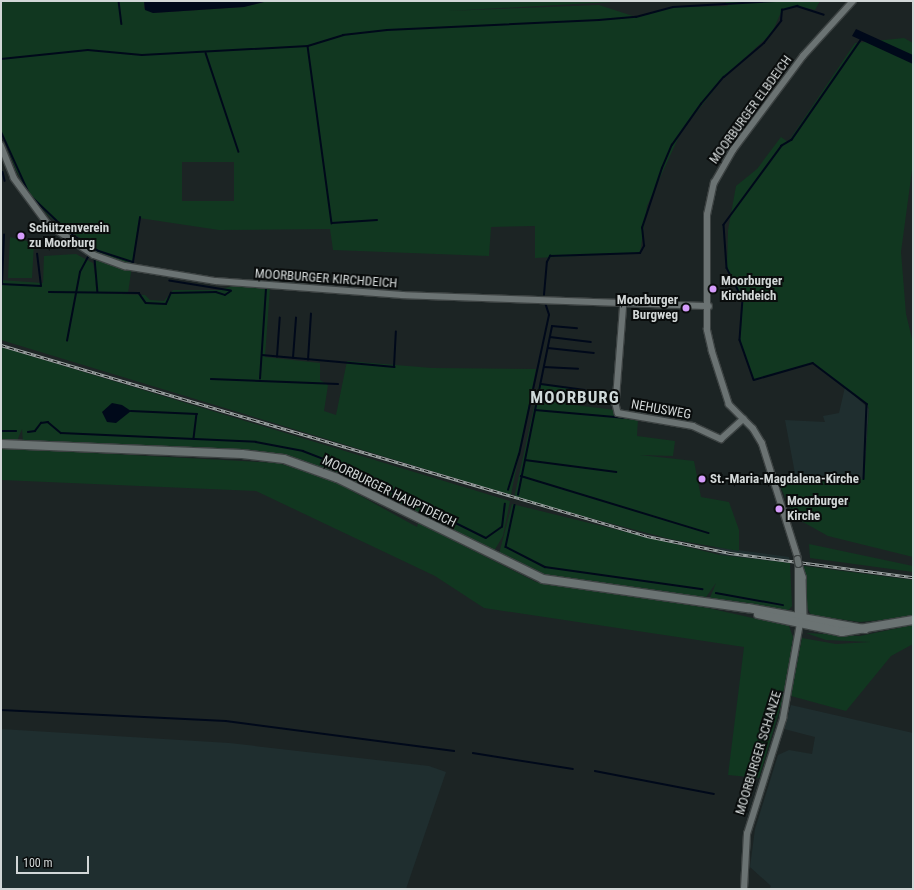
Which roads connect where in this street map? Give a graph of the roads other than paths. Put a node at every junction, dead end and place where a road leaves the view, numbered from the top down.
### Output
1 (853, 1) edge
2 (1, 145) edge
3 (624, 301) junction
4 (709, 306) junction
5 (743, 420) junction
6 (1, 444) edge
7 (801, 620) junction
8 (913, 620) edge
9 (744, 889) edge

1 - 4 street, MOORBURGER ELBDEICH
2 - 3 street, MOORBURGER KIRCHDEICH
3 - 4 street, MOORBURGER KIRCHDEICH
3 - 5 street, NEHUSWEG
4 - 5 street, MOORBURGER ELBDEICH
5 - 7 street, MOORBURGER ELBDEICH
6 - 7 main road, MOORBURGER HAUPTDEICH
7 - 8 main road, MOORBURGER HAUPTDEICH
7 - 9 street, MOORBURGER SCHANZE

